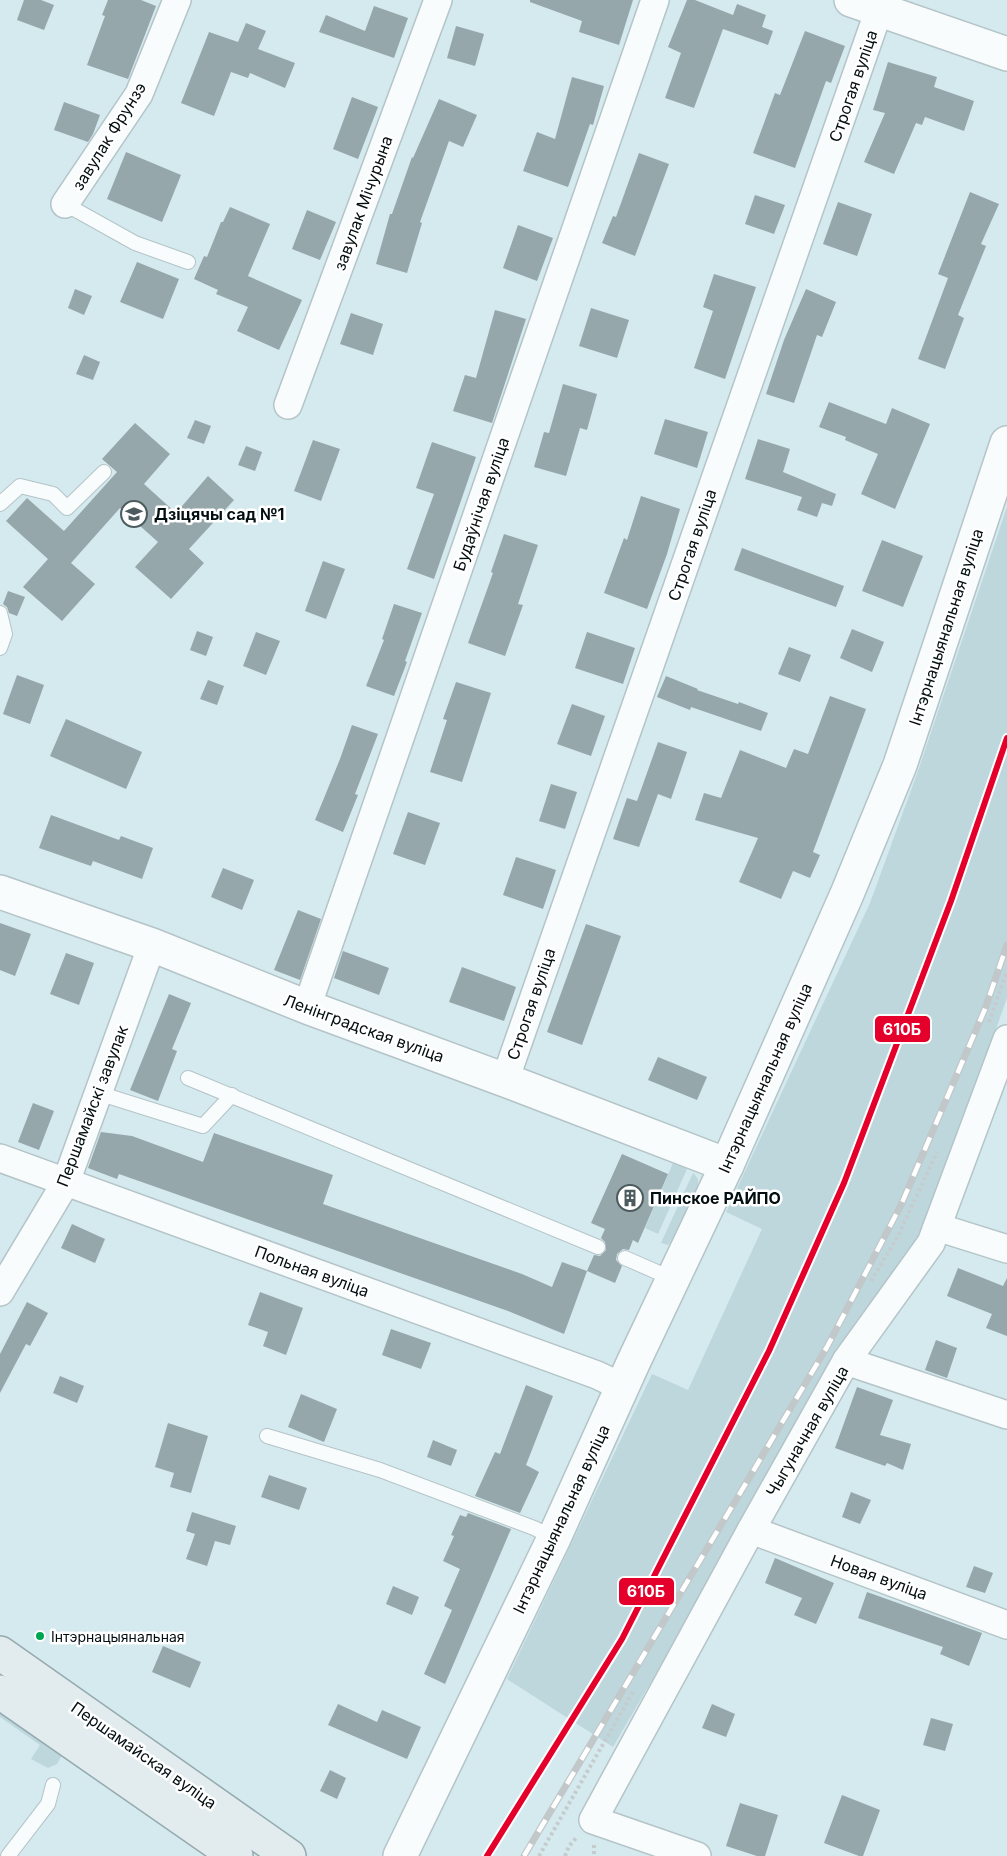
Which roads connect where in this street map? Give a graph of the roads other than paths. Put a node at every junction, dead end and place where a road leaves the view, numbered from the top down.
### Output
1 (177, 0) edge
2 (438, 0) edge
3 (655, 0) edge
4 (872, 3) edge
5 (1007, 54) edge
6 (65, 204) joint
7 (188, 262) dead end
8 (288, 405) dead end
9 (1007, 443) edge
10 (104, 472) dead end
11 (0, 504) edge
12 (0, 613) edge
13 (0, 648) edge
14 (0, 892) edge
15 (152, 945) junction
16 (307, 1007) junction
17 (1005, 1049) edge
18 (188, 1078) dead end
19 (505, 1080) junction
20 (98, 1094) junction
21 (232, 1095) junction
22 (0, 1158) edge
23 (727, 1165) junction
24 (66, 1182) junction
25 (937, 1227) junction
26 (598, 1246) dead end
27 (1007, 1249) edge
28 (625, 1258) dead end
29 (673, 1279) junction
30 (0, 1292) edge
31 (846, 1361) junction
32 (622, 1387) junction
33 (1007, 1415) edge
34 (267, 1436) dead end
35 (751, 1530) junction
36 (554, 1538) junction
37 (1007, 1625) edge
38 (0, 1653) edge
39 (0, 1692) edge
40 (53, 1785) dead end
41 (9, 1856) edge
42 (236, 1856) edge
43 (289, 1856) edge
44 (400, 1856) edge
45 (697, 1856) edge

1 - 6 street, завулак Фрунзэ
2 - 8 street, завулак Мічурына
3 - 16 street, Будаўнічая вуліца
4 - 5 main road
4 - 19 street, Строгая вуліца
6 - 7 lane
9 - 23 main road, Інтэрнацыянальная вуліца
10 - 11 lane
12 - 13 lane
14 - 15 main road, Ленінградская вуліца
15 - 16 main road, Ленінградская вуліца
15 - 20 street, Першамайскі завулак
16 - 19 main road, Ленінградская вуліца
17 - 25 street, Чыгуначная вуліца
18 - 21 lane
19 - 23 main road, Ленінградская вуліца
20 - 21 lane
20 - 24 street, Першамайскі завулак
21 - 26 lane
22 - 24 street, Польная вуліца
23 - 29 main road, Інтэрнацыянальная вуліца
24 - 30 street, Першамайскі завулак
24 - 32 street, Польная вуліца
25 - 27 street
25 - 31 street, Чыгуначная вуліца
28 - 29 lane
29 - 32 main road, Інтэрнацыянальная вуліца
31 - 33 street
31 - 35 street, Чыгуначная вуліца
32 - 36 main road, Інтэрнацыянальная вуліца
34 - 36 lane
35 - 37 street, Новая вуліца
35 - 45 street, Чыгуначная вуліца
36 - 44 main road, Інтэрнацыянальная вуліца
38 - 43 main road, Першамайская вуліца
39 - 42 main road, Першамайская вуліца
40 - 41 lane

